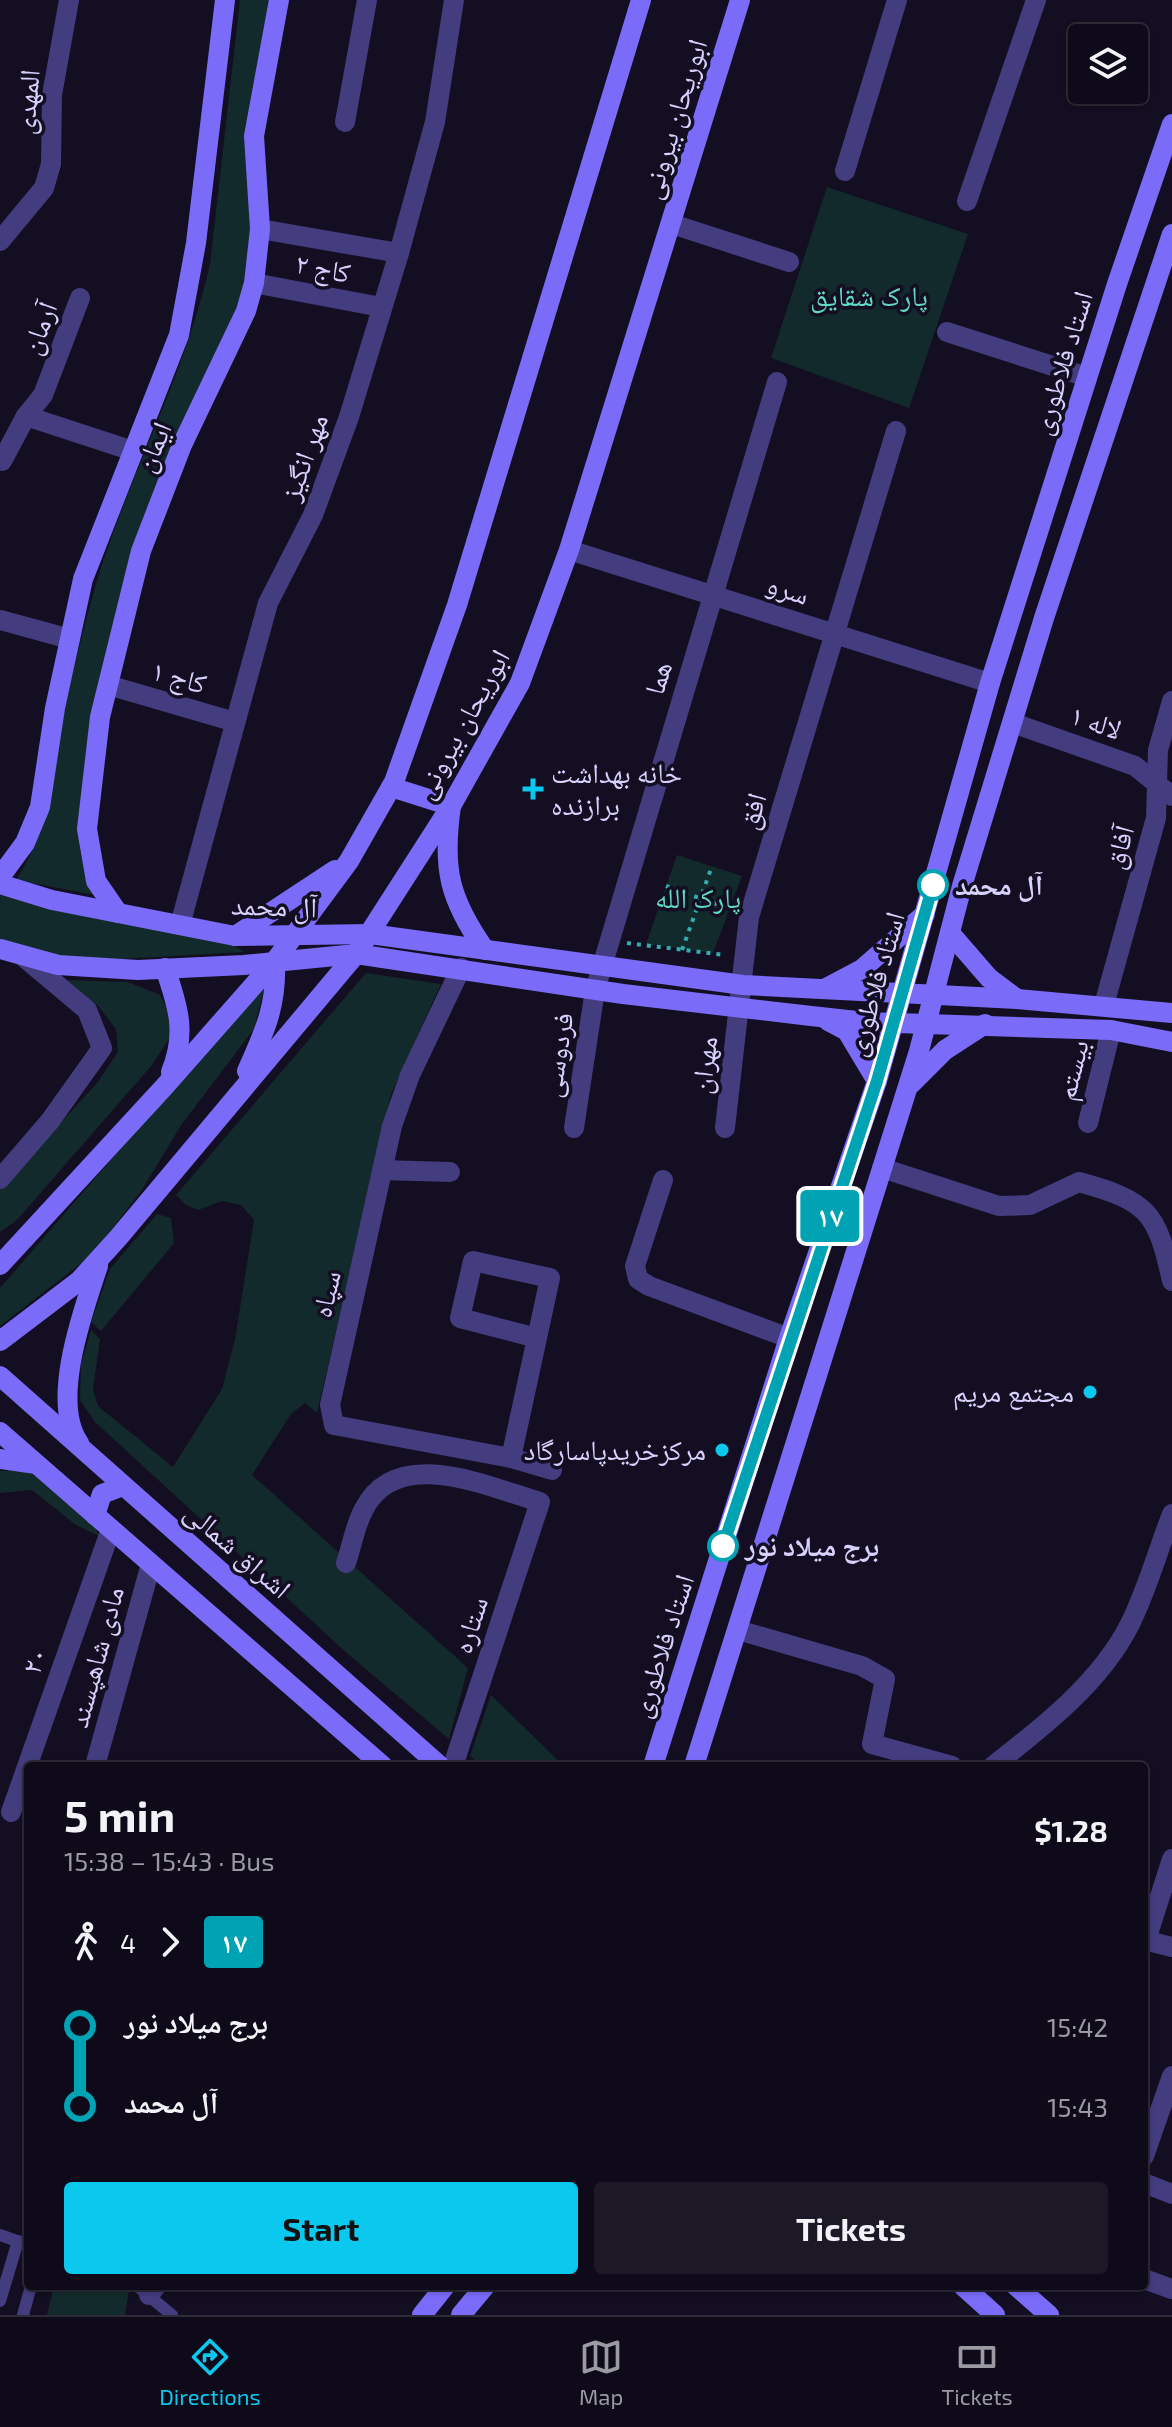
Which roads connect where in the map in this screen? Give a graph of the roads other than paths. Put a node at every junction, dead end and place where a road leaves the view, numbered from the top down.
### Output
1 (69, 0) edge
2 (225, 0) edge
3 (279, 0) edge
4 (367, 0) edge
5 (454, 0) edge
6 (641, 0) edge
7 (740, 0) edge
8 (897, 0) edge
9 (1036, 0) edge
10 (345, 122) dead end
11 (1172, 124) edge
12 (845, 171) dead end
13 (967, 201) dead end
14 (672, 224) junction
15 (260, 229) junction
16 (1172, 234) edge
17 (0, 241) edge
18 (399, 253) junction
19 (789, 262) dead end
20 (254, 283) junction
21 (80, 298) dead end
22 (381, 307) junction
23 (947, 332) dead end
24 (1087, 377) junction
25 (777, 382) dead end
26 (26, 416) junction
27 (896, 431) dead end
28 (133, 451) junction
29 (2, 461) dead end
30 (569, 550) junction
31 (713, 594) junction
32 (0, 620) edge
33 (834, 633) junction
34 (70, 639) junction
35 (990, 683) junction
36 (108, 685) junction
37 (1172, 701) edge
38 (235, 722) junction
39 (1013, 723) junction
40 (1156, 781) junction
41 (391, 787) junction
42 (1172, 796) edge
43 (451, 806) junction
44 (349, 861) junction
45 (0, 877) edge
46 (0, 884) edge
47 (118, 913) junction
48 (925, 914) junction
49 (180, 925) junction
50 (950, 933) junction
51 (370, 934) junction
52 (235, 936) junction
53 (291, 937) junction
54 (0, 949) edge
55 (485, 950) junction
56 (356, 954) junction
57 (25, 958) junction
58 (275, 961) junction
59 (601, 967) junction
60 (165, 968) junction
61 (461, 968) junction
62 (743, 985) junction
63 (826, 988) junction
64 (595, 990) junction
65 (903, 992) junction
66 (934, 994) junction
67 (1017, 999) junction
68 (1104, 1005) junction
69 (739, 1008) junction
70 (1172, 1013) edge
71 (821, 1017) junction
72 (894, 1023) junction
73 (926, 1023) junction
74 (986, 1023) junction
75 (1111, 1030) junction
76 (1172, 1042) edge
77 (877, 1081) junction
78 (165, 1086) junction
79 (906, 1091) junction
80 (235, 1094) junction
81 (1088, 1123) dead end
82 (574, 1128) dead end
83 (725, 1128) dead end
84 (882, 1168) junction
85 (382, 1170) junction
86 (450, 1172) dead end
87 (0, 1179) edge
88 (663, 1180) dead end
89 (101, 1257) junction
90 (3, 1258) edge
91 (1172, 1281) edge
92 (537, 1338) junction
93 (789, 1338) junction
94 (0, 1341) edge
95 (0, 1376) edge
96 (0, 1432) edge
97 (86, 1453) junction
98 (511, 1458) junction
99 (0, 1459) edge
100 (36, 1464) junction
101 (552, 1470) dead end
102 (123, 1486) junction
103 (1172, 1514) edge
104 (103, 1522) junction
105 (346, 1563) dead end
106 (151, 1564) junction
107 (738, 1630) junction
108 (27, 1762) edge
109 (96, 1762) edge
110 (378, 1762) edge
111 (435, 1762) edge
112 (454, 1762) edge
113 (654, 1762) edge
114 (695, 1762) edge
115 (937, 1762) edge
116 (998, 1762) edge
117 (24, 1771) edge
118 (11, 1812) dead end
119 (1172, 1859) edge
120 (1148, 1931) edge
121 (1148, 1941) edge
122 (1172, 1947) edge
123 (1172, 2076) edge
124 (1148, 2145) edge
125 (1148, 2185) edge
126 (1172, 2194) edge
127 (0, 2235) edge
128 (23, 2243) edge
129 (1148, 2280) edge
130 (1172, 2289) edge
131 (30, 2290) edge
132 (149, 2290) edge
133 (442, 2290) edge
134 (482, 2290) edge
135 (967, 2290) edge
136 (1021, 2290) edge
137 (0, 2301) edge
138 (23, 2315) edge
139 (172, 2315) edge
140 (422, 2315) edge
141 (461, 2315) edge
142 (995, 2315) edge
143 (1049, 2315) edge

1 - 17 street, المهدی
2 - 28 main road, ایمان
3 - 15 main road, ایمان
4 - 10 street
5 - 18 street, مهر انگیز
6 - 41 main road, ابوریحان بیرونی
7 - 14 main road, ابوریحان بیرونی
8 - 12 street
9 - 13 street
11 - 24 main road, استاد فلاطوری
14 - 19 street
14 - 30 main road, ابوریحان بیرونی
15 - 18 street
15 - 20 main road, ایمان
16 - 39 main road, استاد فلاطوری
18 - 22 street, مهر انگیز
20 - 22 street, کاج ۲
20 - 36 main road, ایمان
21 - 26 street, آرمان
22 - 38 street, مهر انگیز
23 - 24 street
24 - 35 main road, استاد فلاطوری
25 - 31 street, هما
26 - 28 street
26 - 29 street, آرمان
27 - 33 street, افق
28 - 34 main road, ایمان
30 - 31 street, سرو
30 - 43 main road, ابوریحان بیرونی
31 - 33 street, سرو
31 - 59 street, هما
32 - 34 street
33 - 35 street, سرو
33 - 62 street, افق
34 - 45 main road, ایمان
35 - 48 main road, استاد فلاطوری
36 - 38 street, کاج ۱
36 - 47 main road, ایمان
37 - 40 street, آفاق
38 - 49 street, مهر انگیز
39 - 40 street, لاله ۱
39 - 50 main road, استاد فلاطوری
40 - 42 street, لاله ۱
40 - 68 street, آفاق
41 - 43 main road
41 - 44 main road, ابوریحان بیرونی
43 - 51 main road, ابوریحان بیرونی
43 - 55 main road
44 - 52 main road
44 - 53 main road, ابوریحان بیرونی
46 - 47 main road, آل محمد
47 - 49 main road, آل محمد
48 - 63 main road
48 - 65 main road, استاد فلاطوری
49 - 52 main road, آل محمد
50 - 66 main road, استاد فلاطوری
50 - 67 main road
51 - 53 main road, آل محمد
51 - 55 main road, آل محمد
51 - 56 main road, ابوریحان بیرونی
52 - 53 main road, آل محمد
52 - 58 main road
53 - 58 main road, ابوریحان بیرونی
54 - 57 main road, آل محمد
55 - 59 main road, آل محمد
56 - 58 main road, آل محمد
56 - 61 main road, آل محمد
56 - 80 main road, ابوریحان بیرونی
57 - 60 main road, آل محمد
57 - 87 street
58 - 60 main road, آل محمد
58 - 78 main road, ابوریحان بیرونی
58 - 80 main road
59 - 62 main road, آل محمد
59 - 64 street, هما
60 - 78 main road
61 - 64 main road, آل محمد
61 - 85 street, سپاه
62 - 63 main road, آل محمد
62 - 69 street, افق
63 - 65 main road, آل محمد
64 - 69 main road, آل محمد
64 - 82 street, فردوسی
65 - 66 main road, آل محمد
65 - 72 main road, استاد فلاطوری
66 - 67 main road, آل محمد
66 - 73 main road, استاد فلاطوری
67 - 68 main road, آل محمد
68 - 70 main road, آل محمد
69 - 71 main road, آل محمد
69 - 83 street, مهران
71 - 72 main road, آل محمد
71 - 77 main road
72 - 73 main road, آل محمد
72 - 77 main road, استاد فلاطوری
73 - 74 main road, آل محمد
73 - 79 main road, استاد فلاطوری
74 - 75 main road, آل محمد
74 - 79 main road
75 - 76 main road, آل محمد
75 - 81 street, بیستم
77 - 93 main road, استاد فلاطوری
78 - 90 main road, ابوریحان بیرونی
79 - 84 main road, استاد فلاطوری
80 - 89 main road, ابوریحان بیرونی
84 - 91 street
84 - 107 main road, استاد فلاطوری
85 - 86 street
85 - 98 street, سپاه
88 - 93 street
89 - 94 main road, ابوریحان بیرونی
89 - 97 main road
92 - 92 street
92 - 98 street
93 - 113 main road, استاد فلاطوری
95 - 97 main road, اشراق شمالی
96 - 100 main road
97 - 102 main road, اشراق شمالی
98 - 101 street, سپاه
99 - 100 main road
100 - 104 main road
102 - 104 main road
102 - 111 main road, اشراق شمالی
103 - 116 street
104 - 106 main road
104 - 108 street, ۲۰
105 - 112 street, ستاره
106 - 109 street, مادی شاهپسند
106 - 110 main road
107 - 114 main road, استاد فلاطوری
107 - 115 street
117 - 118 street, ۲۰
119 - 120 street
121 - 122 street
123 - 124 street
125 - 126 street
127 - 128 lane
128 - 137 lane
129 - 130 street
131 - 138 lane
132 - 139 lane
133 - 140 main road
134 - 141 main road
135 - 142 main road
136 - 143 main road

